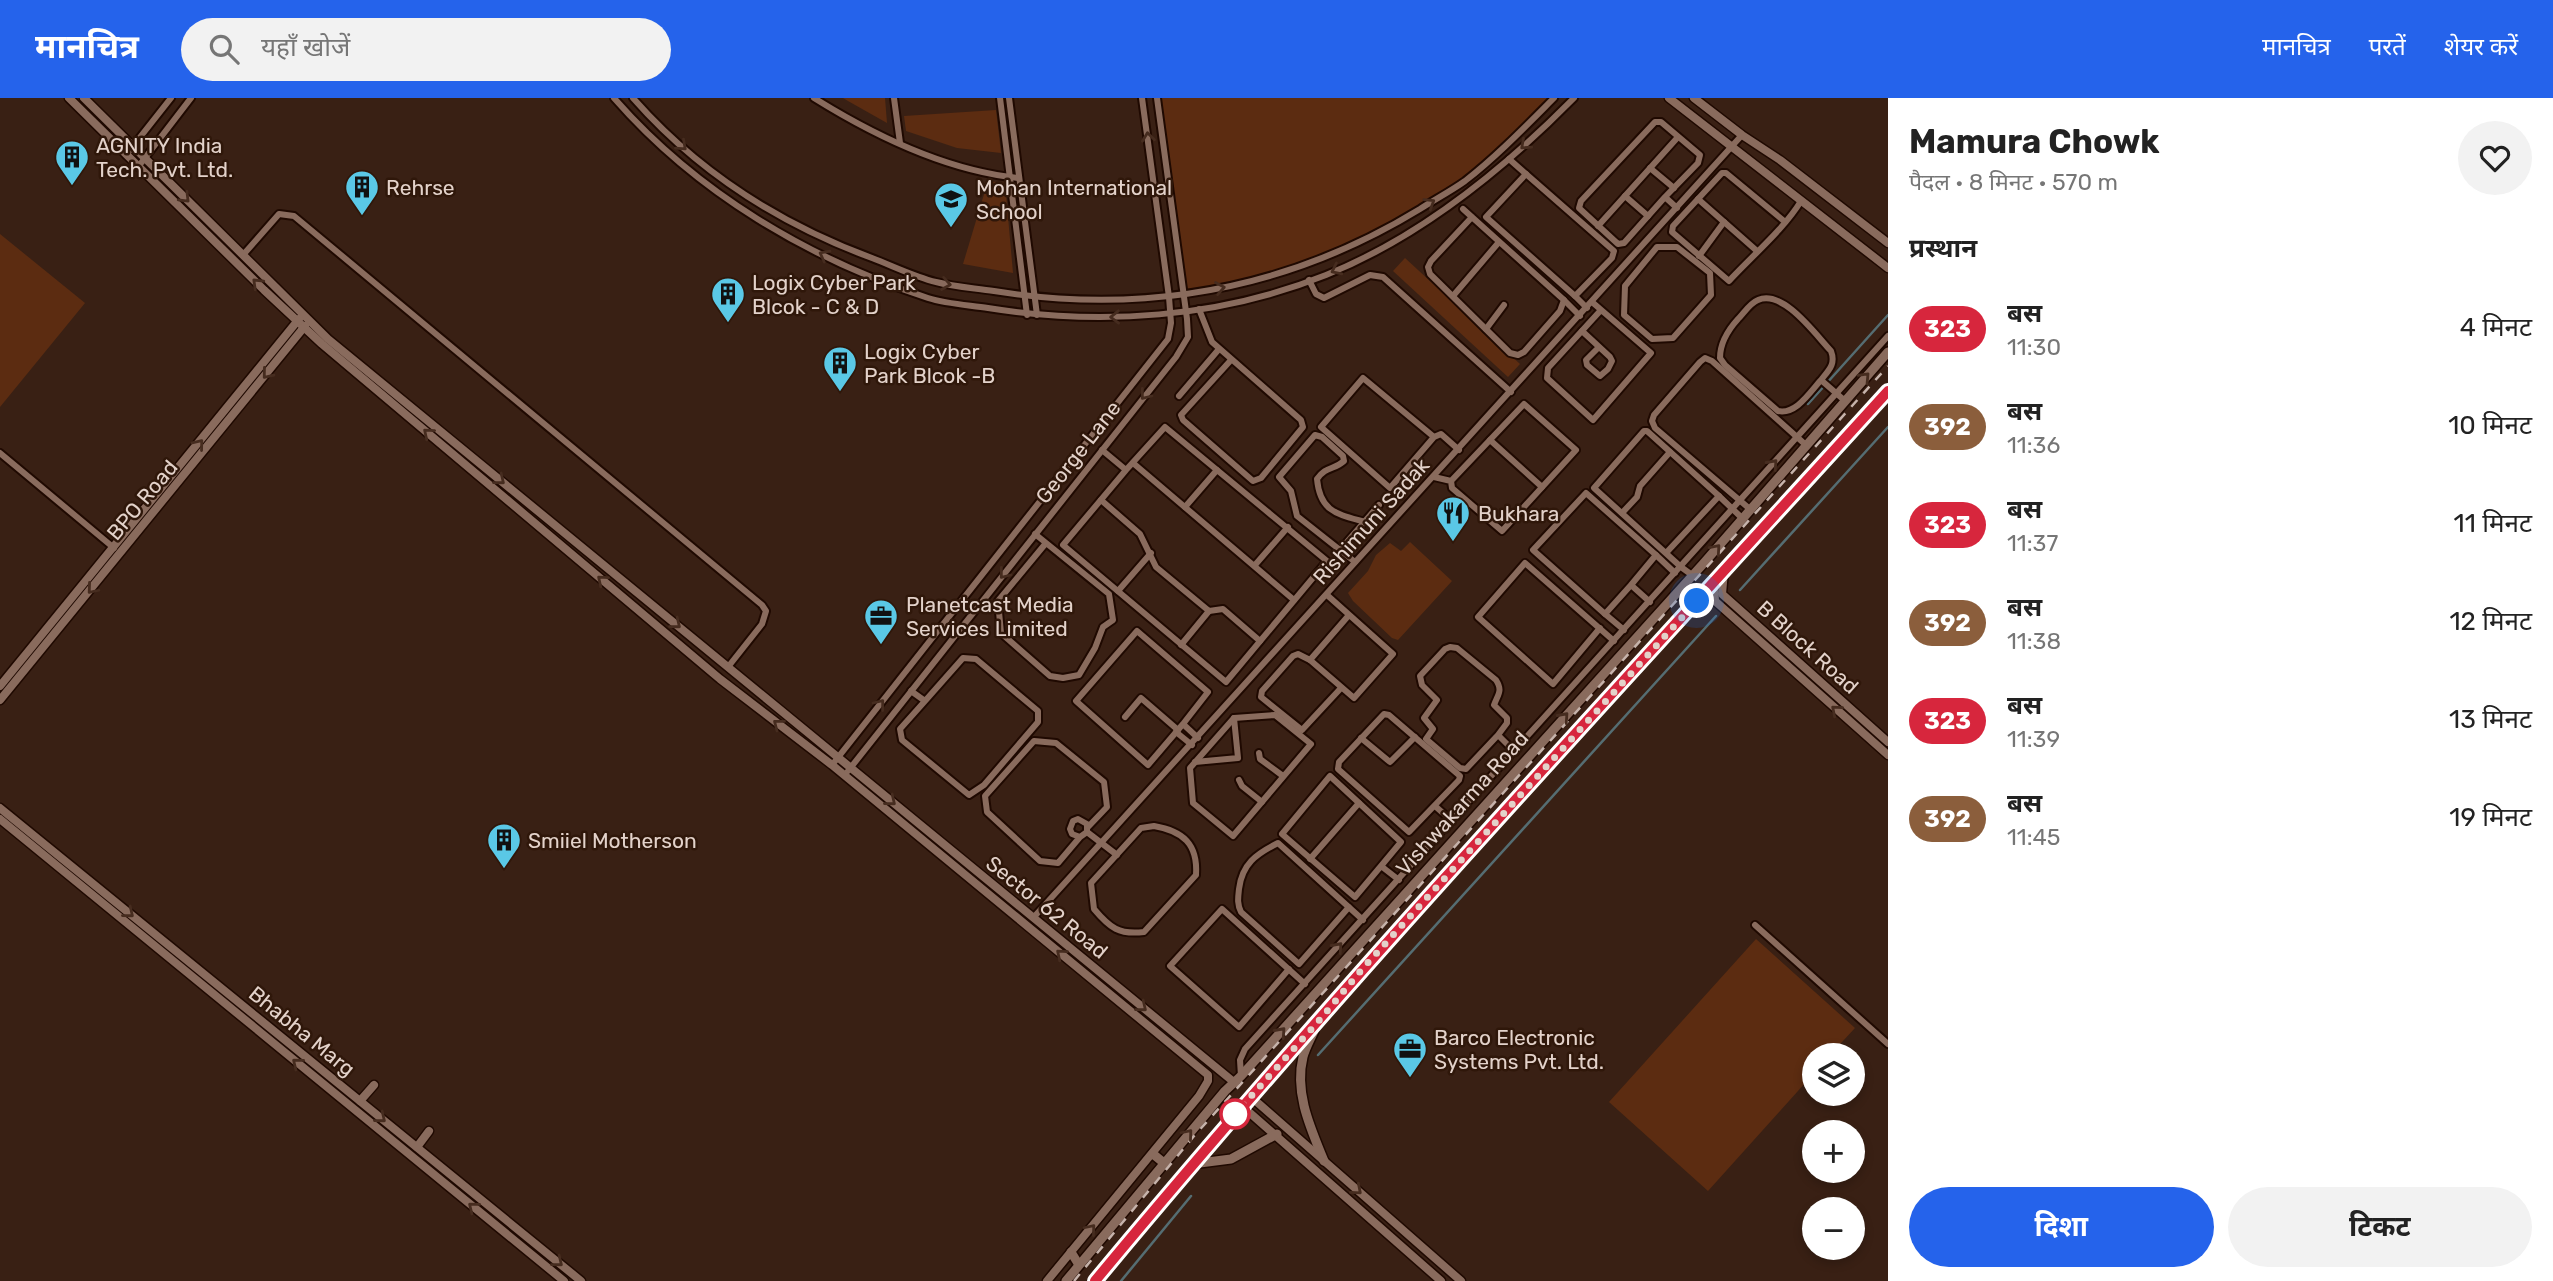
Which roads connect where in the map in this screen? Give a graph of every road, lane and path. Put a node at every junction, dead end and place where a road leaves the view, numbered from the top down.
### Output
1 (69, 98) edge
2 (84, 98) edge
3 (171, 98) edge
4 (191, 98) edge
5 (614, 98) edge
6 (633, 98) edge
7 (814, 98) edge
8 (894, 98) edge
9 (1000, 98) edge
10 (1009, 98) edge
11 (1142, 98) edge
12 (1157, 98) edge
13 (1553, 98) edge
14 (1574, 98) edge
15 (1669, 98) edge
16 (1694, 98) edge
17 (1742, 135) junction
18 (1678, 137) junction
19 (900, 143) junction
20 (133, 146) junction
21 (1732, 147) junction
22 (126, 155) junction
23 (145, 158) junction
24 (1509, 159) junction
25 (138, 167) junction
26 (1650, 167) junction
27 (1525, 174) junction
28 (1010, 177) junction
29 (1019, 178) junction
30 (1674, 188) junction
31 (1625, 196) junction
32 (1665, 197) junction
33 (1698, 199) junction
34 (1801, 201) junction
35 (1677, 208) junction
36 (1463, 209) dead end
37 (1648, 216) junction
38 (1472, 217) junction
39 (1784, 221) junction
40 (1724, 222) junction
41 (1598, 226) junction
42 (1499, 242) junction
43 (1888, 243) edge
44 (1757, 251) junction
45 (1637, 252) junction
46 (243, 256) junction
47 (1699, 256) junction
48 (1647, 260) junction
49 (1628, 262) junction
50 (1888, 268) edge
51 (1638, 270) junction
52 (1309, 280) junction
53 (1183, 295) junction
54 (1025, 296) junction
55 (1452, 296) junction
56 (1575, 296) junction
57 (1035, 297) junction
58 (1169, 297) junction
59 (1564, 300) junction
60 (1504, 305) dead end
61 (1590, 305) junction
62 (1199, 309) junction
63 (1601, 310) junction
64 (1186, 312) junction
65 (1027, 314) junction
66 (1037, 315) junction
67 (1171, 315) junction
68 (1580, 316) junction
69 (303, 321) junction
70 (1486, 329) junction
71 (1582, 331) junction
72 (1888, 335) edge
73 (1599, 347) junction
74 (1219, 349) junction
75 (1888, 352) edge
76 (1231, 360) junction
77 (1821, 380) junction
78 (1888, 391) edge
79 (1511, 392) junction
80 (1179, 396) dead end
81 (1840, 397) junction
82 (1434, 437) junction
83 (1797, 437) junction
84 (1490, 440) junction
85 (1807, 446) junction
86 (1102, 450) junction
87 (1459, 450) junction
88 (1670, 452) junction
89 (0, 453) edge
90 (1133, 463) junction
91 (1126, 470) junction
92 (1217, 470) junction
93 (1434, 477) junction
94 (1451, 481) junction
95 (1542, 487) junction
96 (1719, 496) junction
97 (1101, 500) junction
98 (1740, 501) junction
99 (1379, 505) dead end
100 (1185, 507) junction
101 (1733, 509) junction
102 (1751, 510) junction
103 (1622, 513) junction
104 (1743, 519) junction
105 (1365, 522) junction
106 (1288, 527) junction
107 (1035, 534) junction
108 (1046, 543) junction
109 (117, 550) junction
110 (1340, 550) junction
111 (1151, 553) junction
112 (1666, 553) junction
113 (1656, 555) junction
114 (1355, 562) junction
115 (1255, 565) junction
116 (1681, 567) junction
117 (1724, 571) junction
118 (1675, 573) junction
119 (1692, 575) junction
120 (1714, 582) junction
121 (1631, 585) junction
122 (1118, 591) junction
123 (1327, 596) junction
124 (1294, 600) junction
125 (1650, 602) junction
126 (1209, 611) junction
127 (1605, 614) junction
128 (1349, 615) junction
129 (1600, 628) junction
130 (1624, 630) junction
131 (1260, 641) junction
132 (1614, 641) junction
133 (1181, 645) junction
134 (1310, 660) junction
135 (728, 667) junction
136 (1553, 684) junction
137 (0, 685) edge
138 (1342, 688) junction
139 (911, 691) junction
140 (1565, 695) junction
141 (0, 700) edge
142 (925, 701) junction
143 (1125, 717) dead end
144 (1234, 718) junction
145 (1179, 729) junction
146 (1201, 735) junction
147 (1498, 735) junction
148 (1415, 737) junction
149 (1361, 738) junction
150 (1214, 741) junction
151 (1888, 742) edge
152 (1192, 745) junction
153 (1515, 751) junction
154 (1259, 753) dead end
155 (1888, 755) edge
156 (835, 761) junction
157 (1195, 762) junction
158 (847, 771) junction
159 (1283, 776) junction
160 (1239, 780) dead end
161 (1262, 802) junction
162 (1359, 803) junction
163 (1435, 806) junction
164 (0, 808) edge
165 (0, 819) edge
166 (1472, 819) junction
167 (1452, 821) junction
168 (1087, 830) junction
169 (1488, 831) junction
170 (1460, 833) junction
171 (1080, 837) junction
172 (1101, 844) junction
173 (1475, 846) junction
174 (1117, 855) junction
175 (1310, 859) junction
176 (1381, 866) junction
177 (1399, 880) junction
178 (1349, 907) junction
179 (1033, 918) junction
180 (1363, 920) junction
181 (1755, 925) dead end
182 (1289, 969) junction
183 (1112, 982) junction
184 (1305, 984) junction
185 (1105, 990) junction
186 (1317, 1023) junction
187 (1888, 1044) edge
188 (1238, 1080) junction
189 (374, 1086) dead end
190 (1250, 1096) junction
191 (360, 1101) junction
192 (1242, 1106) junction
193 (429, 1131) dead end
194 (1277, 1135) junction
195 (416, 1147) junction
196 (1153, 1154) junction
197 (1324, 1161) junction
198 (1164, 1163) junction
199 (1192, 1164) junction
200 (1071, 1252) junction
201 (1079, 1265) junction
202 (564, 1281) edge
203 (581, 1281) edge
204 (1047, 1281) edge
205 (1066, 1281) edge
206 (1095, 1281) edge
207 (1441, 1281) edge
208 (1461, 1281) edge

1 - 22 street
2 - 20 street
3 - 20 street
4 - 23 street
65 -> 5 street
6 -> 54 street
7 - 19 street
8 - 19 street
9 - 28 street
10 - 29 street
58 -> 11 street, George Lane
12 - 53 street, George Lane
53 -> 13 street
14 -> 24 street
15 - 21 street
16 - 17 street
17 - 21 street, Rishimuni Sadak
17 - 43 street
18 - 26 street
18 - 30 street
18 - 41 street
19 - 28 street
20 - 22 street
20 - 23 street
21 - 34 street
21 - 35 street, Rishimuni Sadak
22 - 25 street
23 - 25 street
23 -> 46 street
24 - 27 street
24 -> 52 street
69 -> 25 street
26 - 30 street
26 - 31 street
27 - 56 street
27 - 56 street
28 - 29 street
28 - 54 street
29 - 57 street
30 - 32 street
31 - 37 street
31 - 41 street
32 - 35 street
32 - 37 street
33 - 39 street
33 - 40 street
33 - 47 street
34 - 39 street
34 - 50 street
35 - 45 street, Rishimuni Sadak
36 - 38 street
37 - 41 street
38 - 42 street
38 - 55 street
39 - 44 street
40 - 44 street
40 - 47 street
42 - 55 street
42 - 59 street
44 - 47 street
45 - 48 street
45 - 49 street, Rishimuni Sadak
46 - 69 street
46 - 135 street
48 - 51 street
48 - 51 street
49 - 51 street
49 - 61 street, Rishimuni Sadak
52 - 62 street
52 - 79 street
53 - 58 street
53 - 64 street, George Lane
54 - 57 street
54 - 65 street
55 - 70 street
56 - 61 street
57 - 58 street
57 - 66 street
58 - 67 street, George Lane
59 - 68 street
59 - 70 street
60 - 70 street
61 - 63 street
61 - 68 street, Rishimuni Sadak
62 - 64 street
62 - 74 street
63 - 71 street
63 - 71 street
64 - 67 street
64 -> 86 street, George Lane
65 - 66 street
67 -> 66 street
156 -> 67 street, George Lane
68 - 79 street, Rishimuni Sadak
69 - 109 street, BPO Road
69 -> 135 street
156 -> 69 street
71 - 73 street
72 - 81 street
73 - 73 street
74 - 76 street
74 - 80 street
81 -> 75 main road, Vishwakarma Road
76 - 76 street
77 - 77 street
77 - 81 street
78 - 117 main road, Vishwakarma Road
79 - 87 street, Rishimuni Sadak
81 - 83 street
81 - 85 main road, Vishwakarma Road
82 - 82 street
82 - 87 street
83 - 85 street
98 -> 83 street
83 - 98 street
84 - 94 street
84 - 95 street
84 - 95 street
85 - 102 main road, Vishwakarma Road
86 - 91 street
86 - 107 street, George Lane
87 - 93 street, Rishimuni Sadak
88 - 96 street
88 - 103 street
88 - 103 street
89 - 109 street
90 - 91 street
90 - 92 street
90 - 100 street
91 - 97 street
92 - 100 street
92 - 106 street
93 - 94 street
93 - 114 street, Rishimuni Sadak
94 - 95 street
96 - 101 street
96 - 112 street
97 - 111 street
97 - 122 street
98 - 101 street
98 - 102 street
99 - 105 street
100 - 115 street
101 - 104 street
101 - 116 street
102 - 104 main road, Vishwakarma Road
103 - 112 street
119 -> 104 main road, Vishwakarma Road
105 - 110 street
105 - 110 street
106 - 115 street
106 - 124 street
107 - 108 street
107 -> 139 street, George Lane
108 - 108 street
109 - 137 street, BPO Road
109 -> 141 street, BPO Road
110 - 114 street
111 - 122 street
111 - 126 street
112 - 116 street
113 - 118 street
113 - 121 street
113 - 127 street
114 - 123 street, Rishimuni Sadak
115 - 124 street
116 - 118 street
116 - 119 street
117 - 120 main road, Vishwakarma Road
117 - 151 street, B Block Road
118 - 125 street
166 -> 119 main road, Vishwakarma Road
155 -> 120 street
120 - 169 main road, Vishwakarma Road
121 - 125 street
121 - 127 street
122 - 133 street
123 - 128 street
123 - 146 street, Rishimuni Sadak
124 - 131 street
125 - 130 street
126 - 131 street
126 - 133 street
127 - 130 street
128 - 134 street
128 - 138 street
129 - 132 street
129 - 136 street
129 - 136 street
130 - 132 street
131 - 133 street
132 - 140 street
134 - 138 street
134 - 138 street
135 - 156 street
136 - 140 street
139 - 142 street
139 - 158 street, George Lane
140 - 153 street
142 - 142 street
143 - 145 street
144 - 150 street
144 - 157 street
144 - 159 street
145 - 145 street
145 - 146 street
145 - 152 street
146 - 150 street
146 - 152 street, Rishimuni Sadak
147 - 147 street
147 - 153 street
148 - 149 street
148 - 149 street
148 - 163 street
149 - 163 street
150 - 157 street
152 - 172 street, Rishimuni Sadak
153 - 167 street
154 - 159 street
156 - 158 street, Sector 62 Road
157 - 161 street
158 -> 179 street, Sector 62 Road
185 -> 158 street, Sector 62 Road
159 - 161 street
160 - 161 street
162 - 175 street
162 - 175 street
162 - 176 street
163 - 167 street
164 -> 191 street, Bhabha Marg
202 -> 165 street, Bhabha Marg
166 - 169 main road
166 - 170 main road, Vishwakarma Road
167 - 177 street
168 - 171 street
168 - 171 street
168 - 171 street
168 - 172 street
169 - 173 main road, Vishwakarma Road
170 - 173 main road
188 -> 170 main road, Vishwakarma Road
172 - 174 street
172 - 179 street, Rishimuni Sadak
173 - 186 main road, Vishwakarma Road
174 - 174 street
175 - 176 street
176 - 177 street
177 - 180 street
178 - 178 street
178 - 180 street
179 - 183 street, Sector 62 Road
184 -> 180 street
181 - 187 street
182 - 182 street
182 - 184 street
183 - 185 street
183 -> 188 street, Sector 62 Road
184 - 188 street
185 - 196 street, Sector 62 Road
186 - 190 main road, Vishwakarma Road
186 - 197 main road
198 -> 188 main road, Vishwakarma Road
189 - 191 street
190 - 192 main road, Vishwakarma Road
190 - 197 street
191 -> 195 street, Bhabha Marg
192 - 194 street
192 - 199 main road, Vishwakarma Road
193 - 195 street
194 - 199 main road
194 - 207 street
195 -> 203 street, Bhabha Marg
196 - 198 main road
200 -> 196 street
197 -> 208 street
198 - 201 main road, Vishwakarma Road
199 - 206 main road, Vishwakarma Road
200 - 201 main road
200 - 204 street
201 - 205 main road, Vishwakarma Road

